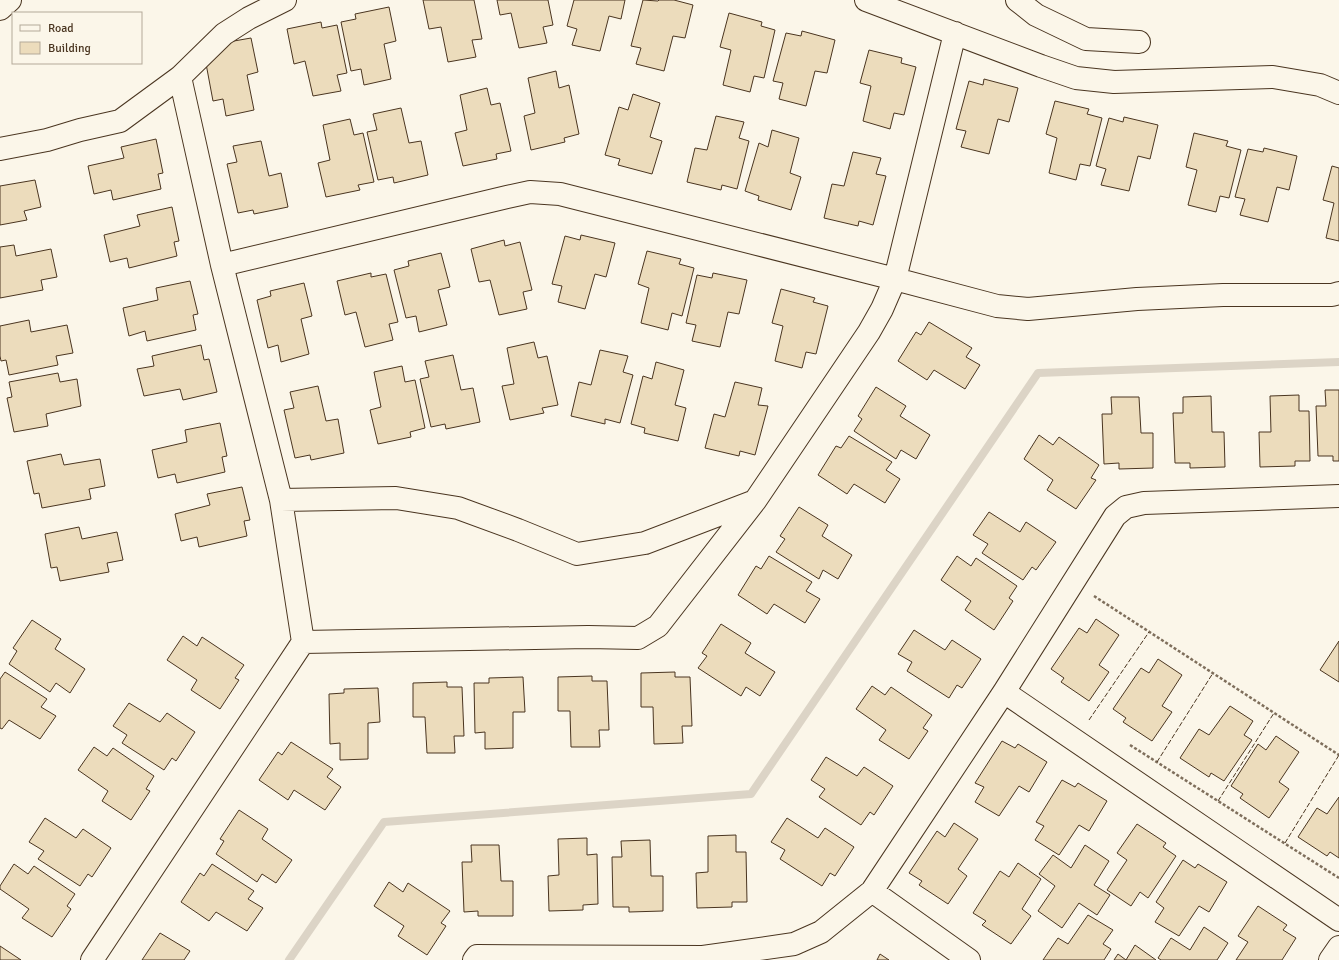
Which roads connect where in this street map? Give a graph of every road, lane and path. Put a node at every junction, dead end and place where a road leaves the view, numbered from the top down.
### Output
1 (10, 0) edge
2 (286, 0) edge
3 (866, 0) edge
4 (1017, 0) edge
5 (0, 9) edge
6 (955, 33) junction
7 (1140, 42) dead end
8 (180, 77) junction
9 (1339, 93) edge
10 (0, 149) edge
11 (222, 265) junction
12 (895, 279) junction
13 (1339, 293) edge
14 (1339, 496) edge
15 (280, 500) junction
16 (755, 500) junction
17 (1091, 594) dead end
18 (303, 642) junction
19 (1004, 692) junction
20 (1123, 741) dead end
21 (1339, 755) edge
22 (1339, 878) edge
23 (872, 891) junction
24 (1339, 920) edge
25 (1339, 947) edge
26 (478, 959) edge
27 (92, 960) edge
28 (969, 960) edge
29 (1330, 960) edge

1 - 5 street
2 - 8 street
3 - 6 street
4 - 7 street
6 - 9 street
6 - 12 street
8 - 10 street
8 - 11 street
11 - 12 street
11 - 15 street
12 - 13 street
12 - 16 street
14 - 19 street
15 - 16 street
15 - 18 street
16 - 18 street
17 - 21 path
18 - 27 street
19 - 23 street
19 - 24 street
20 - 22 path
23 - 26 street
23 - 28 street
25 - 29 street

